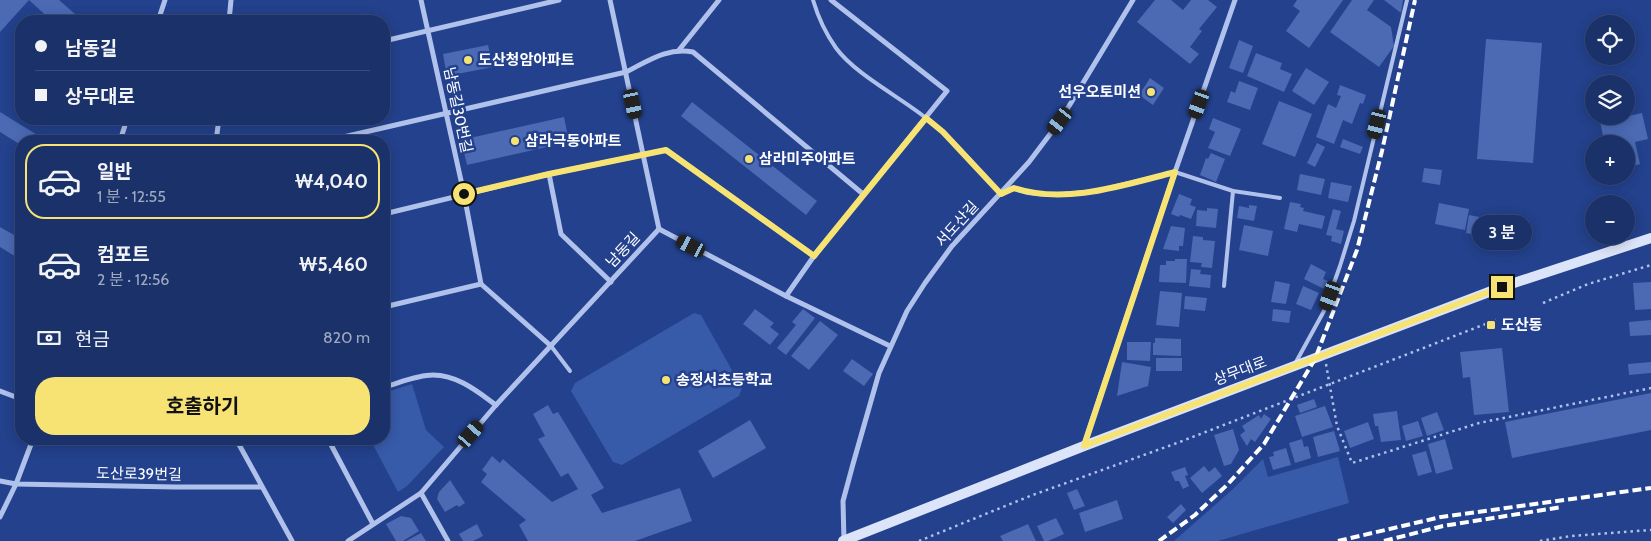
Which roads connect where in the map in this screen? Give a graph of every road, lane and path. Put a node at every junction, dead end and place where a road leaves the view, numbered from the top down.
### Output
1 (165, 0) edge
2 (231, 0) edge
3 (421, 0) edge
4 (559, 0) edge
5 (610, 0) edge
6 (718, 0) edge
7 (813, 0) edge
8 (832, 0) edge
9 (1133, 0) edge
10 (1236, 0) edge
11 (1407, 0) edge
12 (160, 15) edge
13 (230, 15) edge
14 (428, 31) junction
15 (390, 40) edge
16 (679, 50) junction
17 (626, 72) junction
18 (446, 114) junction
19 (926, 118) junction
20 (353, 135) edge
21 (643, 154) junction
22 (1175, 172) junction
23 (549, 174) junction
24 (1233, 191) junction
25 (464, 194) junction
26 (864, 194) junction
27 (1001, 194) junction
28 (1280, 198) dead end
29 (390, 212) edge
30 (659, 229) junction
31 (1651, 238) edge
32 (814, 256) junction
33 (1651, 265) edge
34 (611, 282) junction
35 (481, 284) junction
36 (1224, 286) dead end
37 (786, 296) junction
38 (1543, 303) dead end
39 (390, 306) edge
40 (1496, 320) dead end
41 (551, 346) junction
42 (890, 346) junction
43 (1325, 355) junction
44 (1294, 366) junction
45 (570, 370) dead end
46 (390, 385) edge
47 (1330, 385) junction
48 (1651, 388) edge
49 (0, 391) edge
50 (15, 397) edge
51 (496, 405) junction
52 (31, 445) edge
53 (239, 445) edge
54 (331, 445) edge
55 (1084, 446) junction
56 (0, 481) edge
57 (16, 484) junction
58 (262, 487) junction
59 (421, 492) junction
60 (0, 518) edge
61 (372, 524) junction
62 (1651, 530) edge
63 (292, 541) edge
64 (348, 541) edge
65 (448, 541) edge
66 (843, 541) edge
67 (919, 541) edge
68 (1540, 541) edge

1 - 12 street
2 - 13 street
3 - 14 street, 남동길30번길
4 - 14 street
5 - 17 street, 남동길
6 - 16 street
7 - 19 lane
8 - 19 street
9 - 27 street, 서도산길
10 - 22 street
11 - 44 lane
14 - 15 street
14 - 18 street, 남동길30번길
16 - 17 street
16 - 26 street
17 - 18 street
17 - 21 street, 남동길
18 - 20 street
18 - 25 street, 남동길30번길
19 - 26 street
19 - 27 lane
21 - 23 street
21 - 30 street, 남동길
21 - 32 street
22 - 24 lane
22 - 27 lane
22 - 55 street
23 - 25 street
23 - 34 street
24 - 28 lane
24 - 36 lane
25 - 29 street
25 - 35 street, 남동길30번길
26 - 32 street
27 - 42 street, 서도산길
30 - 34 street, 남동길
30 - 37 street
31 - 43 main road, 상무대로
32 - 37 street
33 - 38 path
34 - 41 street, 남동길
35 - 39 street
35 - 41 street
37 - 42 street
40 - 47 path
41 - 45 lane
41 - 51 street, 남동길
42 - 66 street, 서도산길
43 - 44 main road, 상무대로
43 - 47 path
44 - 55 main road, 상무대로
46 - 51 street
47 - 48 path
47 - 67 path
49 - 50 street
51 - 59 street, 남동길
52 - 57 street
53 - 58 street
54 - 61 street
55 - 66 main road, 상무대로
56 - 57 street, 도산로39번길
57 - 58 street, 도산로39번길
57 - 60 street
58 - 63 street
59 - 61 street, 남동길
59 - 65 street
61 - 64 street, 남동길
62 - 68 path

